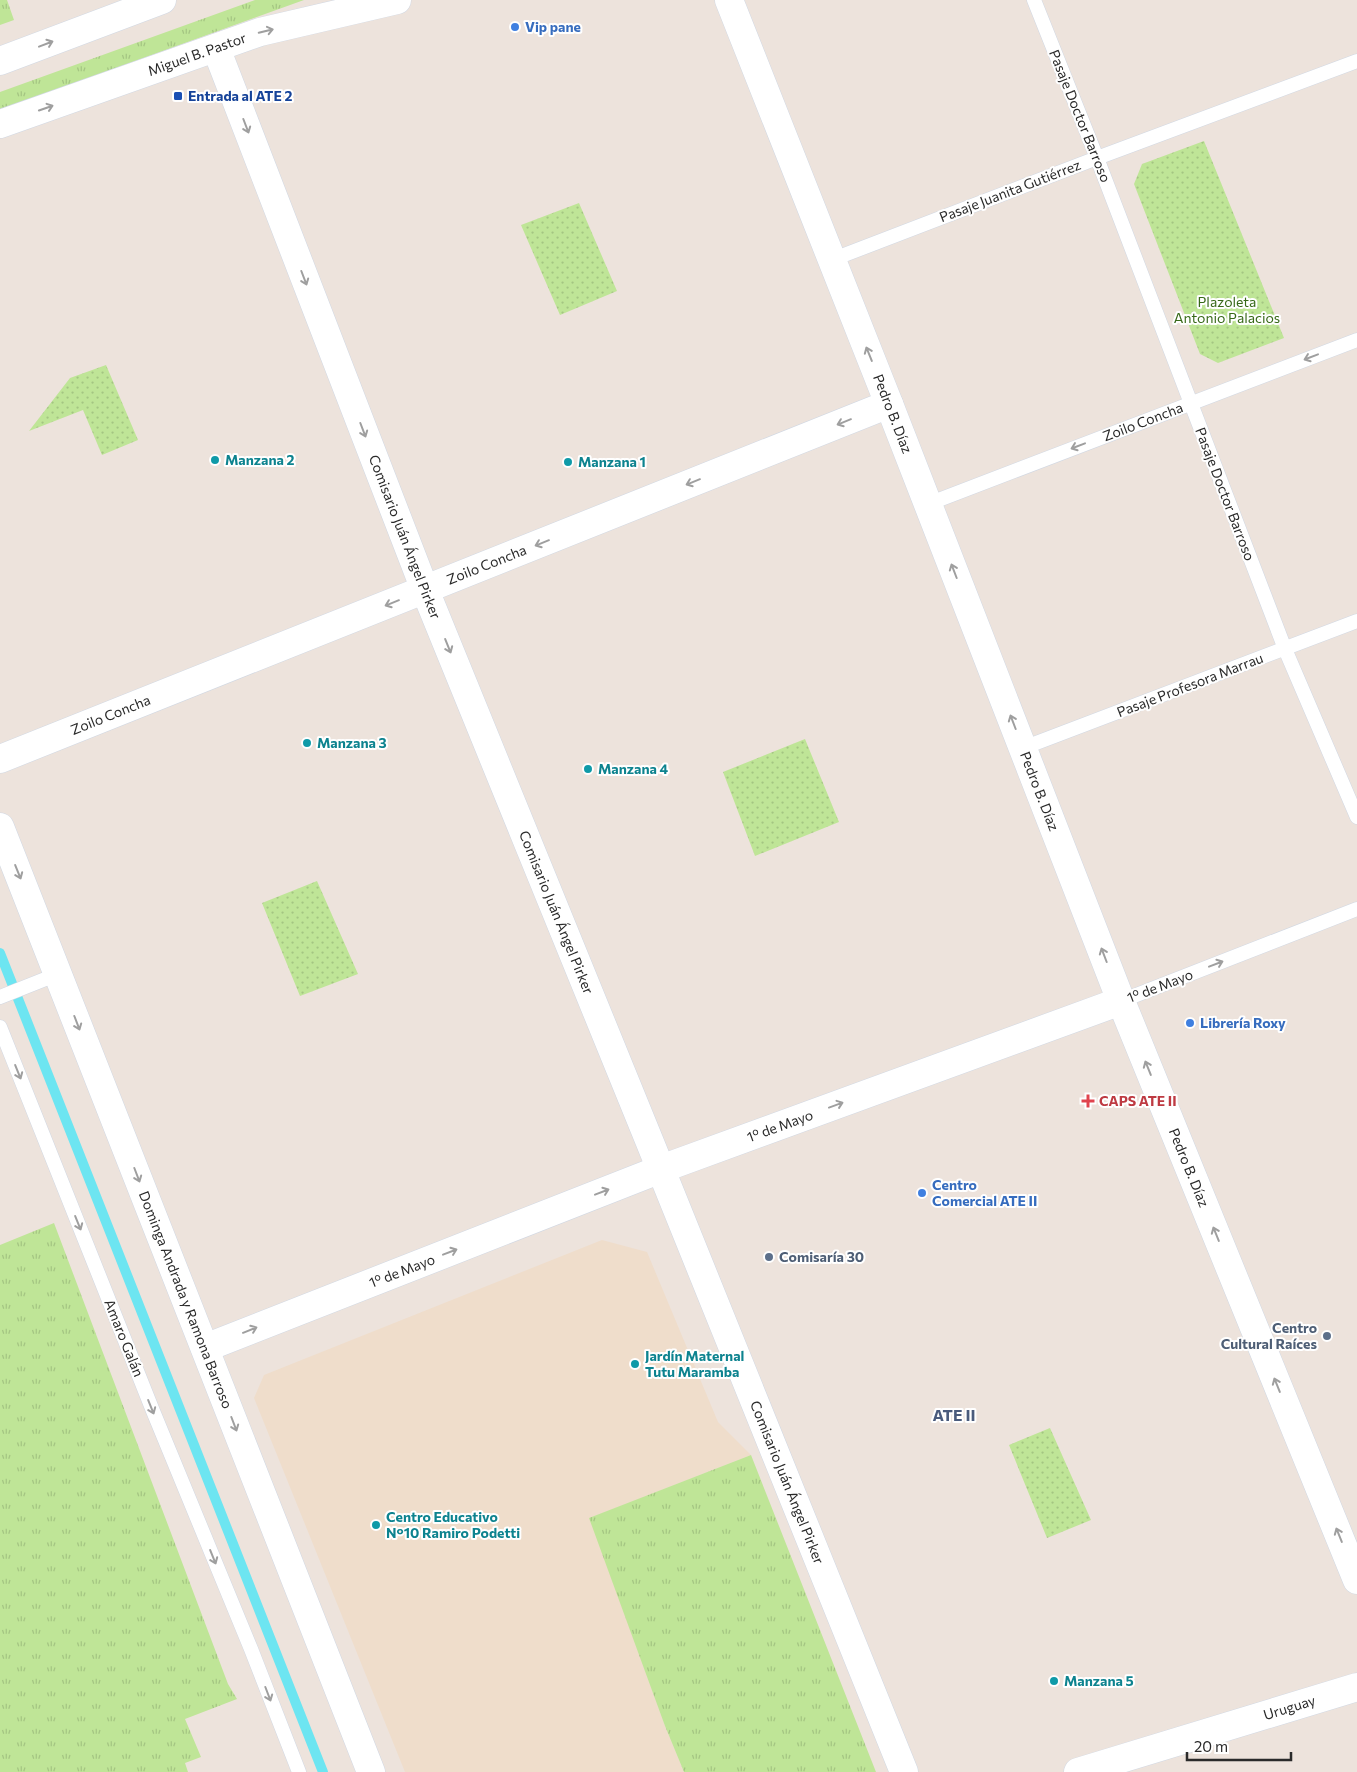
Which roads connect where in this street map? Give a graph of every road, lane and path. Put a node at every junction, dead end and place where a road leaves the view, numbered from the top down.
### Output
1 (162, 0) edge
2 (397, 0) edge
3 (729, 0) edge
4 (1034, 0) edge
5 (216, 48) junction
6 (0, 61) edge
7 (1357, 61) edge
8 (0, 124) edge
9 (1097, 158) junction
10 (832, 260) junction
11 (1357, 340) edge
12 (1191, 403) junction
13 (889, 404) junction
14 (928, 504) junction
15 (425, 590) junction
16 (1357, 621) edge
17 (1285, 649) junction
18 (1023, 748) junction
19 (0, 759) edge
20 (1357, 817) edge
21 (0, 827) edge
22 (1357, 909) edge
23 (58, 974) junction
24 (0, 997) edge
25 (1121, 1001) junction
26 (0, 1027) edge
27 (661, 1169) junction
28 (205, 1348) junction
29 (1357, 1580) edge
30 (1357, 1686) edge
31 (298, 1772) edge
32 (371, 1772) edge
33 (904, 1772) edge
34 (1078, 1772) edge

6 -> 1 street
5 -> 2 street, Miguel B. Pastor
3 - 10 street, Pedro B. Díaz
4 - 9 lane, Pasaje Doctor Barroso
8 -> 5 street, Miguel B. Pastor
5 -> 15 street, Comisario Juán Ángel Pirker
7 - 9 lane, Pasaje Juanita Gutiérrez
9 - 10 lane, Pasaje Juanita Gutiérrez
9 - 12 lane, Pasaje Doctor Barroso
13 -> 10 street, Pedro B. Díaz
11 -> 12 lane, Zoilo Concha
12 -> 14 lane, Zoilo Concha
12 - 17 lane, Pasaje Doctor Barroso
13 - 14 street, Pedro B. Díaz
13 -> 15 street, Zoilo Concha
18 -> 14 street, Pedro B. Díaz
15 -> 19 street, Zoilo Concha
15 -> 27 street, Comisario Juán Ángel Pirker
16 - 17 lane, Pasaje Profesora Marrau
17 - 18 lane, Pasaje Profesora Marrau
17 - 20 lane, Pasaje Doctor Barroso
25 -> 18 street, Pedro B. Díaz
21 -> 23 street, Dominga Andrada y Ramona Barroso
25 -> 22 lane, 1º de Mayo
23 - 24 lane
23 -> 28 street, Dominga Andrada y Ramona Barroso
27 -> 25 street, 1º de Mayo
29 -> 25 street, Pedro B. Díaz
26 -> 31 lane, Amaro Galán
28 -> 27 street, 1º de Mayo
27 - 33 street, Comisario Juán Ángel Pirker
28 -> 32 street, Dominga Andrada y Ramona Barroso
30 - 34 street, Uruguay

